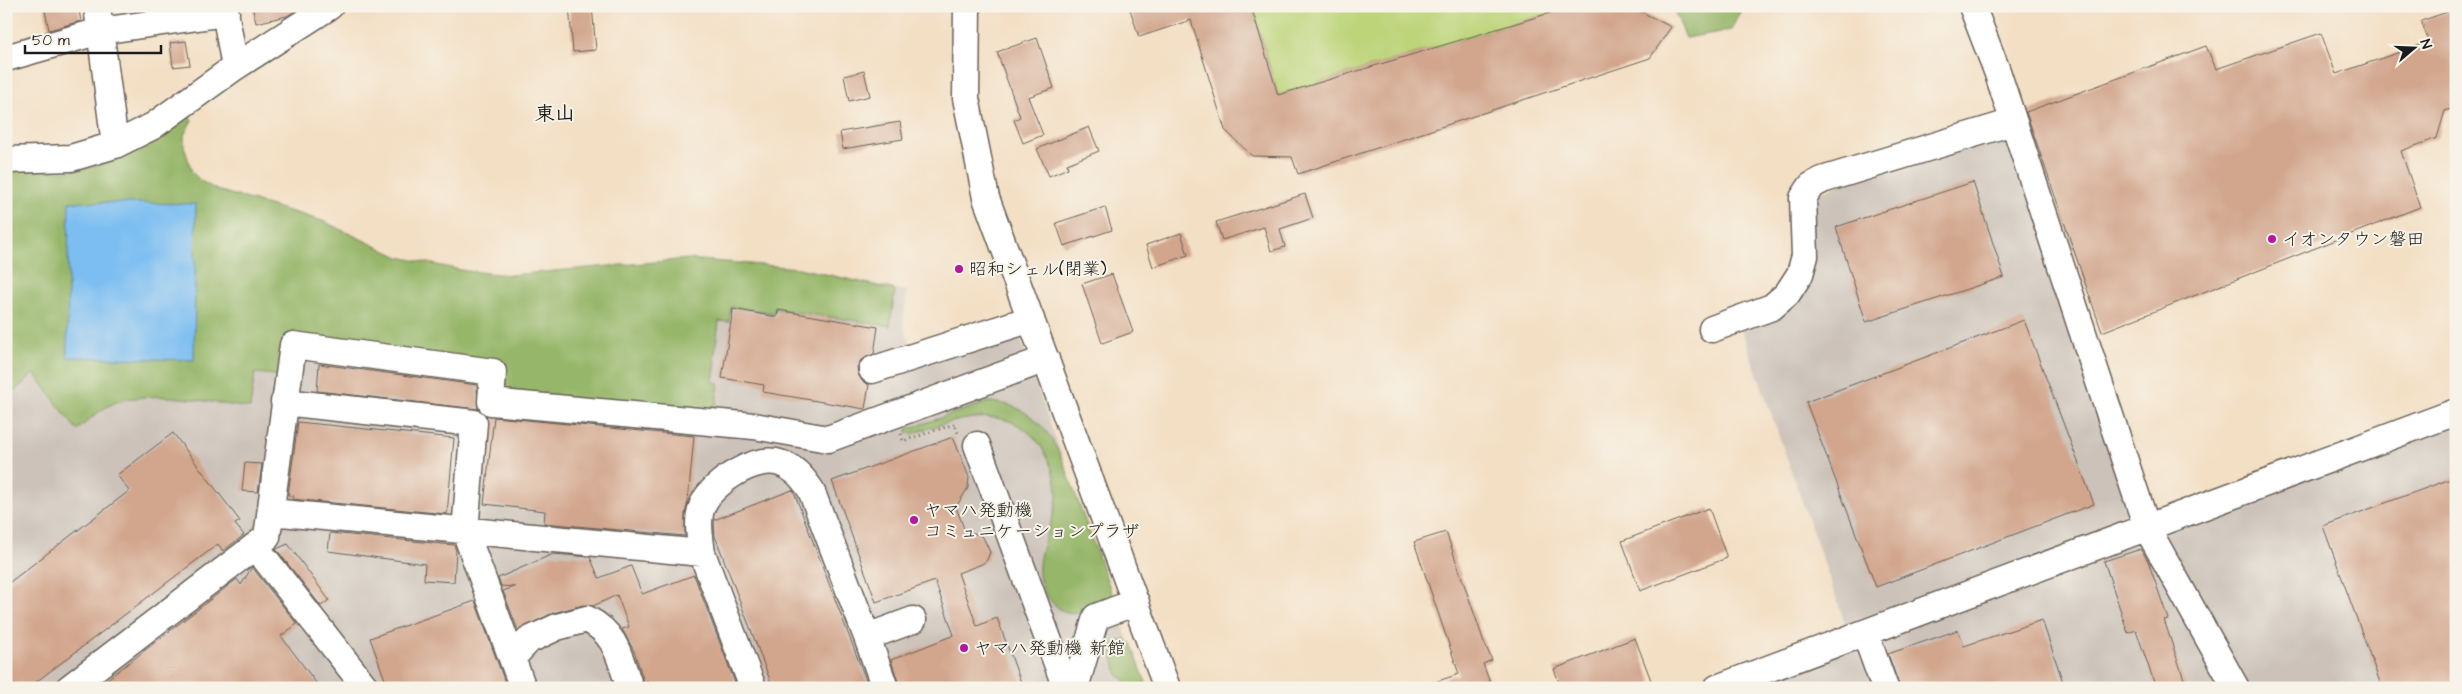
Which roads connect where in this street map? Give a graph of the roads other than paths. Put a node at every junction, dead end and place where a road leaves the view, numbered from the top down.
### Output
1 (330, 6) edge
2 (967, 6) edge
3 (1972, 6) edge
4 (225, 10) edge
5 (99, 19) edge
6 (6, 58) edge
7 (235, 68) junction
8 (2013, 122) junction
9 (116, 145) junction
10 (6, 160) edge
11 (1031, 319) junction
12 (1712, 329) dead end
13 (1046, 358) junction
14 (872, 370) dead end
15 (284, 402) junction
16 (2456, 412) edge
17 (828, 439) junction
18 (969, 444) road end
19 (798, 472) junction
20 (271, 512) junction
21 (2147, 528) junction
22 (465, 531) junction
23 (255, 546) junction
24 (702, 553) junction
25 (1136, 602) junction
26 (913, 620) dead end
27 (1865, 633) junction
28 (867, 637) junction
29 (512, 658) junction
30 (69, 688) edge
31 (366, 688) edge
32 (523, 688) edge
33 (630, 688) edge
34 (753, 688) edge
35 (885, 688) edge
36 (1066, 688) edge
37 (1075, 688) edge
38 (1083, 688) edge
39 (1092, 688) edge
40 (1167, 688) edge
41 (1717, 688) edge
42 (1885, 688) edge
43 (2236, 688) edge

1 - 7 street
2 - 11 street
3 - 8 street
4 - 5 street
4 - 7 street
5 - 6 street
5 - 9 street
7 - 9 street
8 - 12 street
8 - 21 street
9 - 10 street
11 - 13 street
11 - 14 street
13 - 17 street
13 - 25 street
15 - 17 street
15 - 20 street
15 - 22 street
16 - 21 street
17 - 19 street
18 - 36 street
19 - 24 street
19 - 28 street
20 - 22 street
20 - 23 street
21 - 27 street
21 - 43 street
22 - 24 street
22 - 29 street
23 - 30 street
23 - 31 street
24 - 34 street
25 - 37 street
25 - 40 street
26 - 28 street
27 - 41 street
27 - 42 street
28 - 35 street
29 - 32 street
29 - 33 street
38 - 39 street

